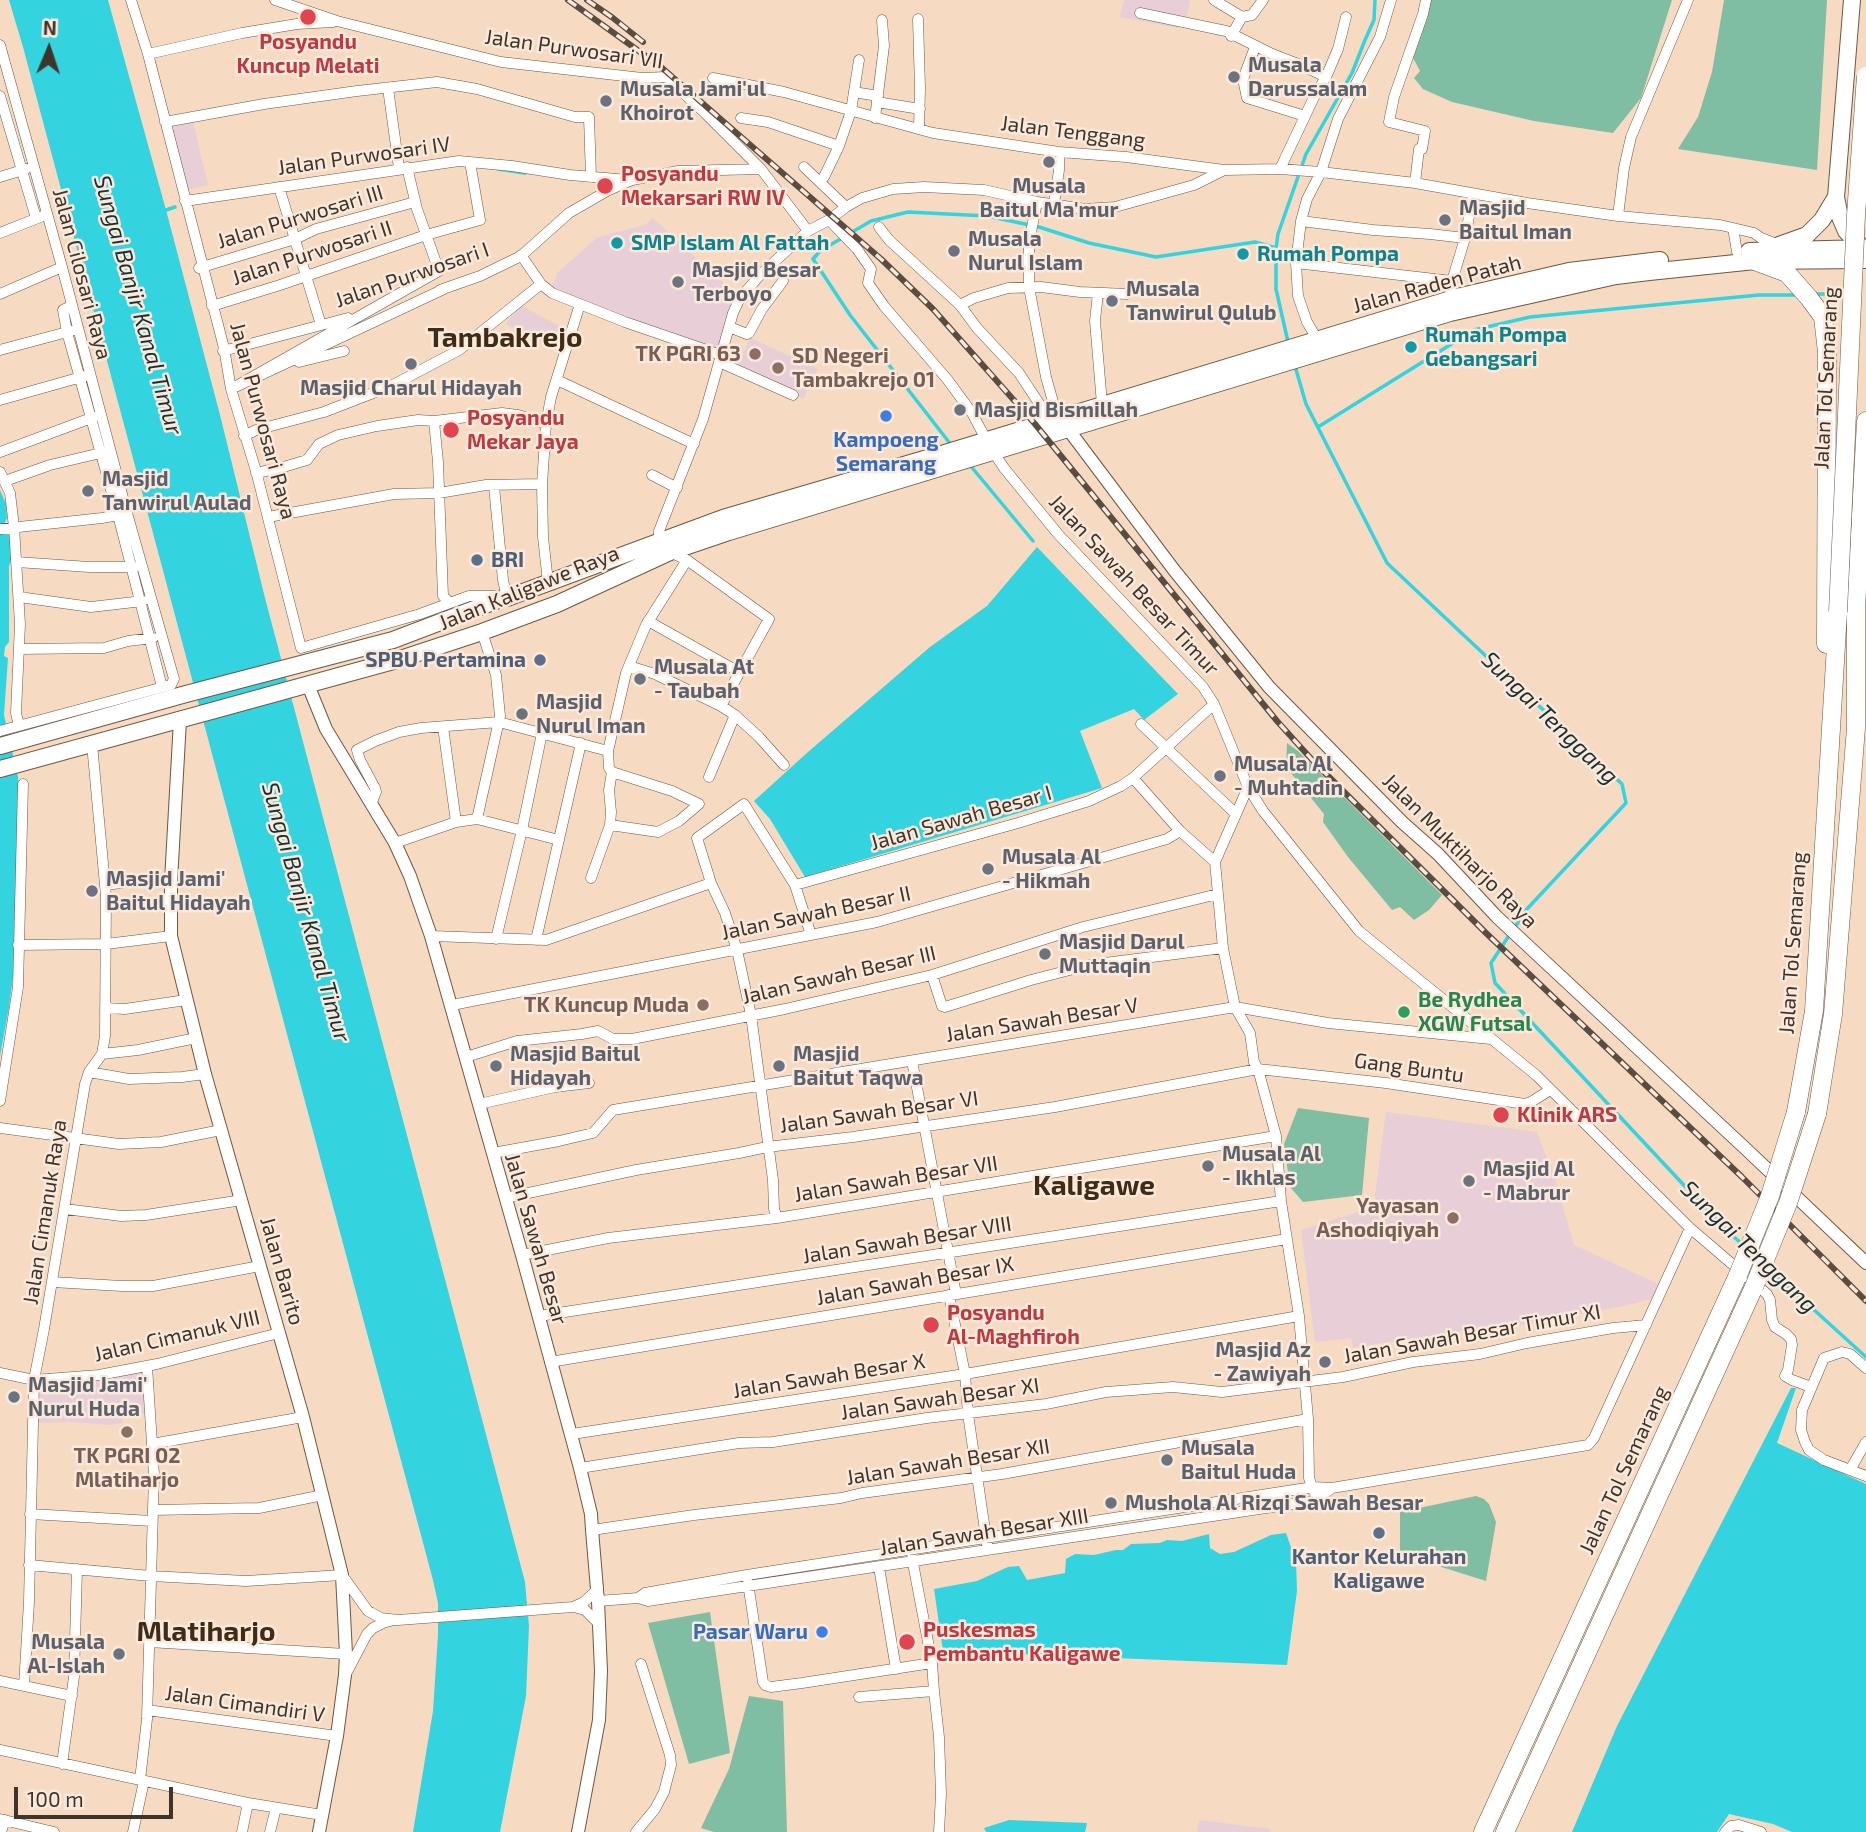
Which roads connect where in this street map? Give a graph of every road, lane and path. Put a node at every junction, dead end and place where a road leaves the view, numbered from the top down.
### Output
1 (131, 0) edge
2 (275, 0) edge
3 (1214, 0) edge
4 (1264, 0) edge
5 (1391, 0) edge
6 (1426, 0) edge
7 (1688, 0) edge
8 (1852, 0) edge
9 (1140, 13) dead end
10 (1346, 17) dead end
11 (1242, 18) junction
12 (918, 19) dead end
13 (882, 20) dead end
14 (341, 22) junction
15 (1231, 36) junction
16 (0, 46) edge
17 (1255, 47) junction
18 (148, 54) junction
19 (859, 60) dead end
20 (1866, 76) edge
21 (1326, 77) junction
22 (713, 78) dead end
23 (387, 88) junction
24 (854, 92) junction
25 (0, 96) edge
26 (877, 99) junction
27 (920, 109) junction
28 (851, 111) junction
29 (1305, 116) junction
30 (741, 118) dead end
31 (875, 118) junction
32 (165, 122) junction
33 (919, 130) junction
34 (839, 146) junction
35 (1059, 152) junction
36 (470, 165) junction
37 (33, 167) junction
38 (804, 167) dead end
39 (406, 169) junction
40 (761, 169) junction
41 (1283, 169) junction
42 (1224, 170) junction
43 (21, 171) junction
44 (1319, 172) junction
45 (0, 177) edge
46 (591, 177) junction
47 (824, 177) dead end
48 (632, 180) junction
49 (1415, 183) junction
50 (279, 189) junction
51 (1473, 195) junction
52 (1836, 197) junction
53 (185, 201) junction
54 (415, 202) junction
55 (1037, 202) junction
56 (1054, 204) junction
57 (846, 207) junction
58 (41, 216) junction
59 (1618, 216) junction
60 (831, 219) junction
61 (1301, 221) junction
62 (879, 227) dead end
63 (1733, 228) junction
64 (808, 232) junction
65 (0, 233) edge
66 (426, 235) junction
67 (1465, 238) junction
68 (295, 239) junction
69 (1779, 245) junction
70 (1865, 250) edge
71 (1748, 254) junction
72 (521, 255) junction
73 (1296, 263) junction
74 (202, 265) junction
75 (62, 267) junction
76 (306, 275) junction
77 (783, 281) dead end
78 (1452, 281) junction
79 (541, 284) junction
80 (1030, 287) junction
81 (444, 289) junction
82 (1098, 293) junction
83 (0, 294) edge
84 (1127, 294) dead end
85 (212, 303) junction
86 (580, 304) junction
87 (960, 305) junction
88 (1449, 306) junction
89 (321, 325) junction
90 (729, 327) junction
91 (73, 331) junction
92 (1318, 344) junction
93 (225, 348) junction
94 (0, 349) edge
95 (344, 351) dead end
96 (720, 359) junction
97 (84, 377) junction
98 (1217, 377) junction
99 (557, 380) junction
100 (231, 389) junction
101 (793, 395) dead end
102 (0, 400) edge
103 (1102, 404) junction
104 (96, 416) junction
105 (1052, 419) junction
106 (434, 421) junction
107 (1866, 421) edge
108 (546, 424) junction
109 (244, 436) junction
110 (694, 444) junction
111 (987, 449) junction
112 (0, 452) edge
113 (106, 452) junction
114 (951, 458) junction
115 (256, 471) junction
116 (652, 475) dead end
117 (2, 477) edge
118 (542, 484) junction
119 (494, 486) junction
120 (677, 488) junction
121 (439, 492) junction
122 (122, 514) junction
123 (268, 517) junction
124 (6, 528) edge
125 (665, 547) junction
126 (687, 560) junction
127 (17, 562) junction
128 (136, 567) junction
129 (548, 582) junction
130 (19, 597) junction
131 (506, 597) junction
132 (151, 600) junction
133 (140, 602) junction
134 (449, 603) junction
135 (1847, 610) junction
136 (648, 621) junction
137 (482, 632) junction
138 (155, 637) junction
139 (19, 649) junction
140 (629, 666) junction
141 (739, 672) junction
142 (1866, 679) edge
143 (301, 687) junction
144 (1214, 704) junction
145 (721, 706) junction
146 (735, 715) junction
147 (185, 718) junction
148 (499, 722) junction
149 (1141, 724) dead end
150 (443, 727) junction
151 (1830, 728) junction
152 (1856, 728) junction
153 (0, 731) edge
154 (542, 733) junction
155 (12, 735) edge
156 (581, 743) junction
157 (92, 744) junction
158 (1167, 747) junction
159 (608, 751) junction
160 (783, 765) dead end
161 (0, 769) edge
162 (612, 772) junction
163 (709, 777) dead end
164 (1133, 778) junction
165 (23, 784) dead end
166 (1248, 787) junction
167 (372, 802) junction
168 (1236, 814) junction
169 (477, 819) junction
170 (456, 822) junction
171 (610, 825) junction
172 (522, 830) junction
173 (1180, 831) junction
174 (559, 840) junction
175 (395, 843) junction
176 (1214, 862) junction
177 (591, 878) dead end
178 (171, 881) junction
179 (711, 883) junction
180 (105, 885) junction
181 (795, 885) junction
182 (1218, 894) junction
183 (171, 936) junction
184 (431, 936) junction
185 (811, 936) junction
186 (496, 939) junction
187 (536, 940) junction
188 (106, 944) junction
189 (19, 945) junction
190 (1223, 948) junction
191 (737, 950) junction
192 (932, 975) junction
193 (186, 1000) junction
194 (452, 1005) junction
195 (1235, 1007) junction
196 (105, 1008) junction
197 (751, 1015) junction
198 (196, 1038) junction
199 (1492, 1039) junction
200 (102, 1054) junction
201 (466, 1057) junction
202 (912, 1061) junction
203 (1258, 1069) junction
204 (89, 1072) junction
205 (205, 1074) junction
206 (589, 1083) dead end
207 (760, 1086) junction
208 (1550, 1090) junction
209 (0, 1101) edge
210 (479, 1104) junction
211 (923, 1126) junction
212 (0, 1128) edge
213 (221, 1130) junction
214 (1276, 1136) junction
215 (76, 1138) junction
216 (767, 1147) junction
217 (492, 1153) junction
218 (937, 1192) junction
219 (505, 1198) junction
220 (242, 1200) junction
221 (1282, 1201) junction
222 (65, 1209) junction
223 (777, 1218) junction
224 (1690, 1228) junction
225 (1287, 1239) junction
226 (948, 1253) junction
227 (522, 1255) junction
228 (1866, 1263) edge
229 (260, 1266) junction
230 (52, 1282) junction
231 (952, 1295) junction
232 (539, 1316) junction
233 (1299, 1316) junction
234 (1646, 1325) junction
235 (279, 1333) junction
236 (550, 1362) junction
237 (147, 1366) junction
238 (1866, 1368) edge
239 (0, 1373) edge
240 (965, 1374) junction
241 (34, 1380) junction
242 (1305, 1381) junction
243 (1801, 1383) junction
244 (968, 1414) junction
245 (303, 1417) junction
246 (1308, 1419) junction
247 (572, 1434) junction
248 (1866, 1442) edge
249 (152, 1444) junction
250 (580, 1468) junction
251 (1850, 1470) junction
252 (1866, 1475) edge
253 (977, 1478) junction
254 (1311, 1482) junction
255 (1332, 1489) junction
256 (323, 1495) junction
257 (1315, 1501) junction
258 (153, 1510) junction
259 (30, 1514) junction
260 (152, 1521) junction
261 (592, 1530) junction
262 (986, 1538) junction
263 (911, 1550) junction
264 (988, 1550) junction
265 (913, 1562) junction
266 (29, 1565) junction
267 (879, 1567) junction
268 (77, 1569) junction
269 (342, 1575) junction
270 (747, 1575) junction
271 (150, 1576) junction
272 (748, 1587) junction
273 (598, 1595) junction
274 (638, 1598) junction
275 (568, 1607) junction
276 (398, 1620) junction
277 (600, 1625) junction
278 (149, 1642) junction
279 (346, 1654) junction
280 (932, 1663) junction
281 (641, 1664) dead end
282 (896, 1669) junction
283 (345, 1675) junction
284 (0, 1681) edge
285 (24, 1686) junction
286 (934, 1691) junction
287 (72, 1696) junction
288 (859, 1696) dead end
289 (147, 1710) junction
290 (337, 1736) junction
291 (0, 1750) edge
292 (62, 1764) junction
293 (143, 1780) junction
294 (248, 1803) junction
295 (276, 1808) junction
296 (323, 1815) junction
297 (3, 1820) edge
298 (1, 1832) edge
299 (54, 1832) edge
300 (133, 1832) edge
301 (242, 1832) edge
302 (270, 1832) edge
303 (319, 1832) edge
304 (579, 1832) edge
305 (636, 1832) edge
306 (939, 1832) edge
307 (1483, 1832) edge
308 (1505, 1832) edge
309 (1725, 1832) edge
310 (1761, 1832) edge

1 - 18 street, Jalan Purwosari Raya
2 - 14 street, Jalan Purwosari VII
3 - 11 street
4 - 11 street
5 - 44 street
6 - 49 street
7 - 59 street
8 - 52 highway
9 - 15 street
10 - 21 street
11 - 15 street
12 - 27 street
13 - 26 street
14 - 18 street
14 - 40 street, Jalan Purwosari VII
15 - 17 street
16 - 37 street, Jalan Cilosari Raya
17 - 21 street
17 - 29 street
18 - 32 street, Jalan Purwosari Raya
19 - 24 street
20 - 135 highway, Jalan Tol Semarang, bridge
21 - 29 street
22 - 28 street, Jalan Tenggang
23 - 32 street
23 - 39 street
23 - 46 street
24 - 26 street
24 - 28 street
25 - 43 street
26 - 27 street
26 - 31 street
27 - 33 street
28 - 31 street, Jalan Tenggang
28 - 34 street
29 - 41 street
30 - 34 street
31 - 33 street, Jalan Tenggang
32 - 53 street, Jalan Purwosari Raya
33 - 35 street, Jalan Tenggang
34 - 47 street
35 - 42 street, Jalan Tenggang
35 - 56 street
36 - 39 street, Jalan Purwosari IV
36 - 46 street, Jalan Purwosari IV
36 - 66 street, Jalan Purwosari II
37 - 43 street
37 - 58 street, Jalan Cilosari Raya
38 - 57 street
39 - 50 street, Jalan Purwosari IV
39 - 54 street
40 - 48 street, Jalan Purwosari I
40 - 64 street, Jalan Purwosari VII
41 - 42 street, Jalan Tenggang
41 - 44 street, Jalan Tenggang
42 - 56 street
43 - 45 street
43 - 58 street
44 - 49 street, Jalan Tenggang
44 - 61 street
46 - 48 street, Jalan Purwosari IV
48 - 72 street, Jalan Purwosari I
49 - 51 street, Jalan Tenggang
50 - 53 street, Jalan Purwosari IV
50 - 68 street
51 - 59 street, Jalan Tenggang
51 - 67 street
52 - 69 highway
52 - 70 highway
53 - 74 street, Jalan Purwosari Raya
54 - 66 street
54 - 68 street, Jalan Purwosari III
55 - 56 street
55 - 57 street
55 - 80 street
57 - 60 street
58 - 65 street
58 - 75 street, Jalan Cilosari Raya
59 - 63 street, Jalan Tenggang
60 - 64 street
60 - 111 street, Jalan Sawah Besar Timur
61 - 67 street
61 - 73 street
62 - 87 street
63 - 69 street, Jalan Tenggang
63 - 71 street
64 - 90 street
66 - 76 street, Jalan Purwosari II
66 - 100 street
67 - 78 street
68 - 74 street, Jalan Purwosari III
68 - 76 street
69 - 71 highway
70 - 71 highway, Jalan Raden Patah
70 - 71 highway, Jalan Raden Patah
71 - 88 highway, Jalan Raden Patah
71 - 151 highway
72 - 79 street
72 - 81 street, Jalan Purwosari I
73 - 78 street
73 - 92 street
74 - 85 street, Jalan Purwosari Raya
75 - 83 street
75 - 91 street, Jalan Cilosari Raya
76 - 85 street, Jalan Purwosari II
76 - 89 street
77 - 90 street
78 - 88 street
79 - 86 street
79 - 109 street
80 - 82 street
80 - 87 street
80 - 105 street
81 - 89 street, Jalan Purwosari I
81 - 100 street
82 - 84 street
82 - 103 street
85 - 93 street, Jalan Purwosari Raya
86 - 96 street
86 - 99 street
87 - 105 street
88 - 92 highway, Jalan Raden Patah
89 - 93 street, Jalan Purwosari I
90 - 96 street
91 - 94 street
91 - 97 street, Jalan Cilosari Raya
92 - 98 highway, Jalan Raden Patah
93 - 100 street, Jalan Purwosari Raya
95 - 100 street
96 - 101 street
96 - 110 street
97 - 102 street
97 - 104 street, Jalan Cilosari Raya
98 - 103 highway, Jalan Raden Patah
98 - 105 highway, Jalan Raden Patah
99 - 108 street
99 - 110 street
100 - 109 street, Jalan Purwosari Raya
103 - 105 highway, Jalan Raden Patah
104 - 112 street
104 - 113 street, Jalan Cilosari Raya
105 - 111 highway, Jalan Kaligawe Raya
105 - 111 highway, Jalan Kaligawe Raya
105 - 228 street, Jalan Muktiharjo Raya
106 - 108 street
106 - 115 street
106 - 121 street
107 - 135 highway, Jalan Tol Semarang
108 - 118 street
109 - 115 street, Jalan Purwosari Raya
110 - 120 street
111 - 114 highway, Jalan Kaligawe Raya
111 - 114 highway, Jalan Kaligawe Raya
111 - 144 street, Jalan Sawah Besar Timur
113 - 117 street
113 - 122 street, Jalan Cilosari Raya
114 - 125 highway, Jalan Kaligawe Raya
115 - 123 street, Jalan Purwosari Raya
116 - 120 street
117 - 124 street
118 - 119 street
118 - 129 street
119 - 121 street
119 - 131 street
120 - 125 street
121 - 123 street
121 - 134 street
122 - 124 street
122 - 128 street, Jalan Cilosari Raya
123 - 134 street, Jalan Purwosari Raya
124 - 127 street
125 - 126 street
125 - 129 highway, Jalan Kaligawe Raya
125 - 137 highway, Jalan Kaligawe Raya
126 - 136 street
126 - 141 street
127 - 128 street
127 - 130 street
128 - 132 street
128 - 133 street
129 - 131 highway, Jalan Kaligawe Raya
130 - 133 street
130 - 139 street
131 - 134 street, Jalan Purwosari Raya
131 - 155 highway, Jalan Kaligawe Raya
132 - 133 street
132 - 138 street
133 - 138 street
135 - 151 highway, Jalan Tol Semarang
135 - 152 highway, Jalan Tol Semarang
136 - 140 street
136 - 141 street
137 - 143 highway, Jalan Kaligawe Raya
137 - 148 street
138 - 139 street
138 - 155 street
139 - 155 street
140 - 145 street
140 - 159 street
141 - 145 street
142 - 152 highway
143 - 147 highway, Jalan Kaligawe Raya
143 - 167 street, Jalan Sawah Besar
144 - 158 street, Jalan Sawah Besar I
144 - 166 street, Jalan Sawah Besar Timur
145 - 146 street
146 - 160 street
146 - 163 street
147 - 157 highway, Jalan Kaligawe Raya
147 - 178 street, Jalan Barito
148 - 150 street
148 - 154 street
148 - 169 street
149 - 158 street
150 - 167 street
150 - 170 street
151 - 307 highway, Jalan Tol Semarang, bridge
152 - 308 highway, Jalan Tol Semarang, bridge
153 - 155 street
154 - 156 street
154 - 172 street
156 - 159 street
156 - 174 street
157 - 161 highway, Jalan Kaligawe Raya
157 - 180 street
158 - 164 street, Jalan Sawah Besar I
158 - 168 street
159 - 162 street
162 - 171 street
162 - 171 street
164 - 173 street
164 - 181 street, Jalan Sawah Besar I
165 - 189 street
166 - 168 street
166 - 199 street, Jalan Sawah Besar Timur
167 - 175 street, Jalan Sawah Besar
168 - 176 street
169 - 170 street
169 - 172 street
170 - 175 street
171 - 177 street
172 - 174 street
172 - 186 street
173 - 176 street
173 - 185 street, Jalan Sawah Besar II
174 - 187 street
175 - 184 street, Jalan Sawah Besar
176 - 182 street
178 - 180 street
178 - 183 street, Jalan Barito
179 - 181 street
179 - 187 street
179 - 191 street
180 - 188 street
181 - 185 street
182 - 190 street
182 - 192 street, Jalan Sawah Besar III
183 - 188 street
183 - 193 street, Jalan Barito
184 - 186 street
184 - 194 street, Jalan Sawah Besar
185 - 191 street, Jalan Sawah Besar II
186 - 187 street
188 - 189 street
188 - 196 street
189 - 209 street
190 - 192 street
190 - 195 street
191 - 194 street, Jalan Sawah Besar II
191 - 197 street
192 - 197 street, Jalan Sawah Besar III
193 - 196 street
193 - 198 street, Jalan Barito
194 - 201 street, Jalan Sawah Besar
195 - 199 street, Jalan Sawah Besar V
195 - 202 street, Jalan Sawah Besar V
195 - 203 street
196 - 200 street
197 - 201 street, Jalan Sawah Besar III
197 - 207 street
198 - 200 street
198 - 205 street, Jalan Barito
199 - 208 street, Jalan Sawah Besar Timur
200 - 204 street, Jalan Cimanuk Raya
201 - 210 street, Jalan Sawah Besar
202 - 207 street, Jalan Sawah Besar V
202 - 211 street
203 - 208 street, Gang Buntu
203 - 211 street, Jalan Sawah Besar VI
203 - 214 street
204 - 205 street
204 - 215 street, Jalan Cimanuk Raya
205 - 213 street, Jalan Barito
206 - 210 street
207 - 216 street
207 - 217 street, Jalan Sawah Besar V
208 - 224 street, Jalan Sawah Besar Timur
210 - 217 street, Jalan Sawah Besar
211 - 216 street, Jalan Sawah Besar VI
211 - 218 street
212 - 215 street
213 - 215 street
213 - 220 street, Jalan Barito
214 - 218 street, Jalan Sawah Besar VII
214 - 221 street
215 - 222 street, Jalan Cimanuk Raya
216 - 219 street, Jalan Sawah Besar VI
216 - 223 street
217 - 219 street, Jalan Sawah Besar
218 - 223 street, Jalan Sawah Besar VII
218 - 226 street
219 - 227 street, Jalan Sawah Besar
220 - 222 street
220 - 229 street, Jalan Barito
221 - 225 street
221 - 226 street, Jalan Sawah Besar VIII
222 - 230 street, Jalan Cimanuk Raya
223 - 227 street, Jalan Sawah Besar VII
224 - 234 street
224 - 243 street, Jalan Sawah Besar Timur
225 - 231 street, Jalan Sawah Besar IX
225 - 233 street
226 - 231 street
226 - 232 street, Jalan Sawah Besar VIII
227 - 232 street, Jalan Sawah Besar
229 - 230 street
229 - 235 street, Jalan Barito
230 - 241 street, Jalan Cimanuk Raya
231 - 236 street, Jalan Sawah Besar IX
231 - 240 street
232 - 236 street, Jalan Sawah Besar
233 - 240 street, Jalan Sawah Besar X
233 - 242 street
234 - 242 street, Jalan Sawah Besar Timur XI
234 - 255 street, Jalan Sawah Besar XIII
235 - 237 street, Jalan Cimanuk VIII
235 - 245 street, Jalan Barito
236 - 247 street, Jalan Sawah Besar
237 - 241 street, Jalan Cimanuk VIII
237 - 249 street
238 - 243 street
239 - 241 street, Jalan Cimanuk VIII
240 - 244 street
240 - 247 street, Jalan Sawah Besar X
241 - 259 street, Jalan Cimanuk Raya
242 - 244 street, Jalan Sawah Besar XI
242 - 246 street
243 - 251 street
244 - 250 street, Jalan Sawah Besar XI
244 - 253 street
245 - 249 street
245 - 256 street, Jalan Barito
246 - 253 street, Jalan Sawah Besar XII
246 - 254 street
247 - 250 street, Jalan Sawah Besar
248 - 251 street
249 - 258 street
250 - 261 street, Jalan Sawah Besar
251 - 252 street
253 - 261 street, Jalan Sawah Besar XII
253 - 262 street
254 - 255 street, Jalan Sawah Besar XIII
254 - 257 street
254 - 262 street, Jalan Sawah Besar XIII
255 - 257 street, Jalan Sawah Besar XIII
256 - 258 street
256 - 269 street, Jalan Barito
257 - 264 street, Jalan Sawah Besar XIII
258 - 260 street
259 - 260 street
259 - 266 street, Jalan Cimanuk Raya
260 - 271 street
261 - 273 street, Jalan Sawah Besar
262 - 263 street, Jalan Sawah Besar XIII
262 - 264 street
263 - 265 street
263 - 270 street, Jalan Sawah Besar XIII
264 - 265 street, Jalan Sawah Besar XIII
265 - 267 street, Jalan Sawah Besar XIII
265 - 280 street
266 - 268 street
266 - 285 street, Jalan Cimanuk Raya
267 - 272 street, Jalan Sawah Besar XIII
267 - 282 street
268 - 271 street
268 - 287 street
269 - 271 street
269 - 276 street
269 - 279 street, Jalan Barito
270 - 272 street
270 - 274 street, Jalan Sawah Besar XIII
271 - 278 street
272 - 274 street, Jalan Sawah Besar XIII
272 - 282 street
273 - 274 street, Jalan Sawah Besar XIII
273 - 275 street
273 - 277 street, Jalan Sawah Besar
275 - 276 street
275 - 277 street
276 - 283 street
277 - 304 street, Jalan Sawah Besar
278 - 279 street
278 - 289 street
279 - 283 street, Jalan Barito
280 - 282 street
280 - 286 street
281 - 305 street
283 - 290 street, Jalan Barito
284 - 285 street
285 - 287 street
286 - 288 street
286 - 306 street
287 - 292 street
289 - 290 street, Jalan Cimandiri V
289 - 293 street
290 - 296 street, Jalan Barito
291 - 292 street
292 - 293 street
293 - 294 street
293 - 300 street
294 - 295 street
294 - 301 street
295 - 296 street
295 - 302 street
296 - 303 street, Jalan Barito
297 - 298 street
297 - 299 street
309 - 310 street

